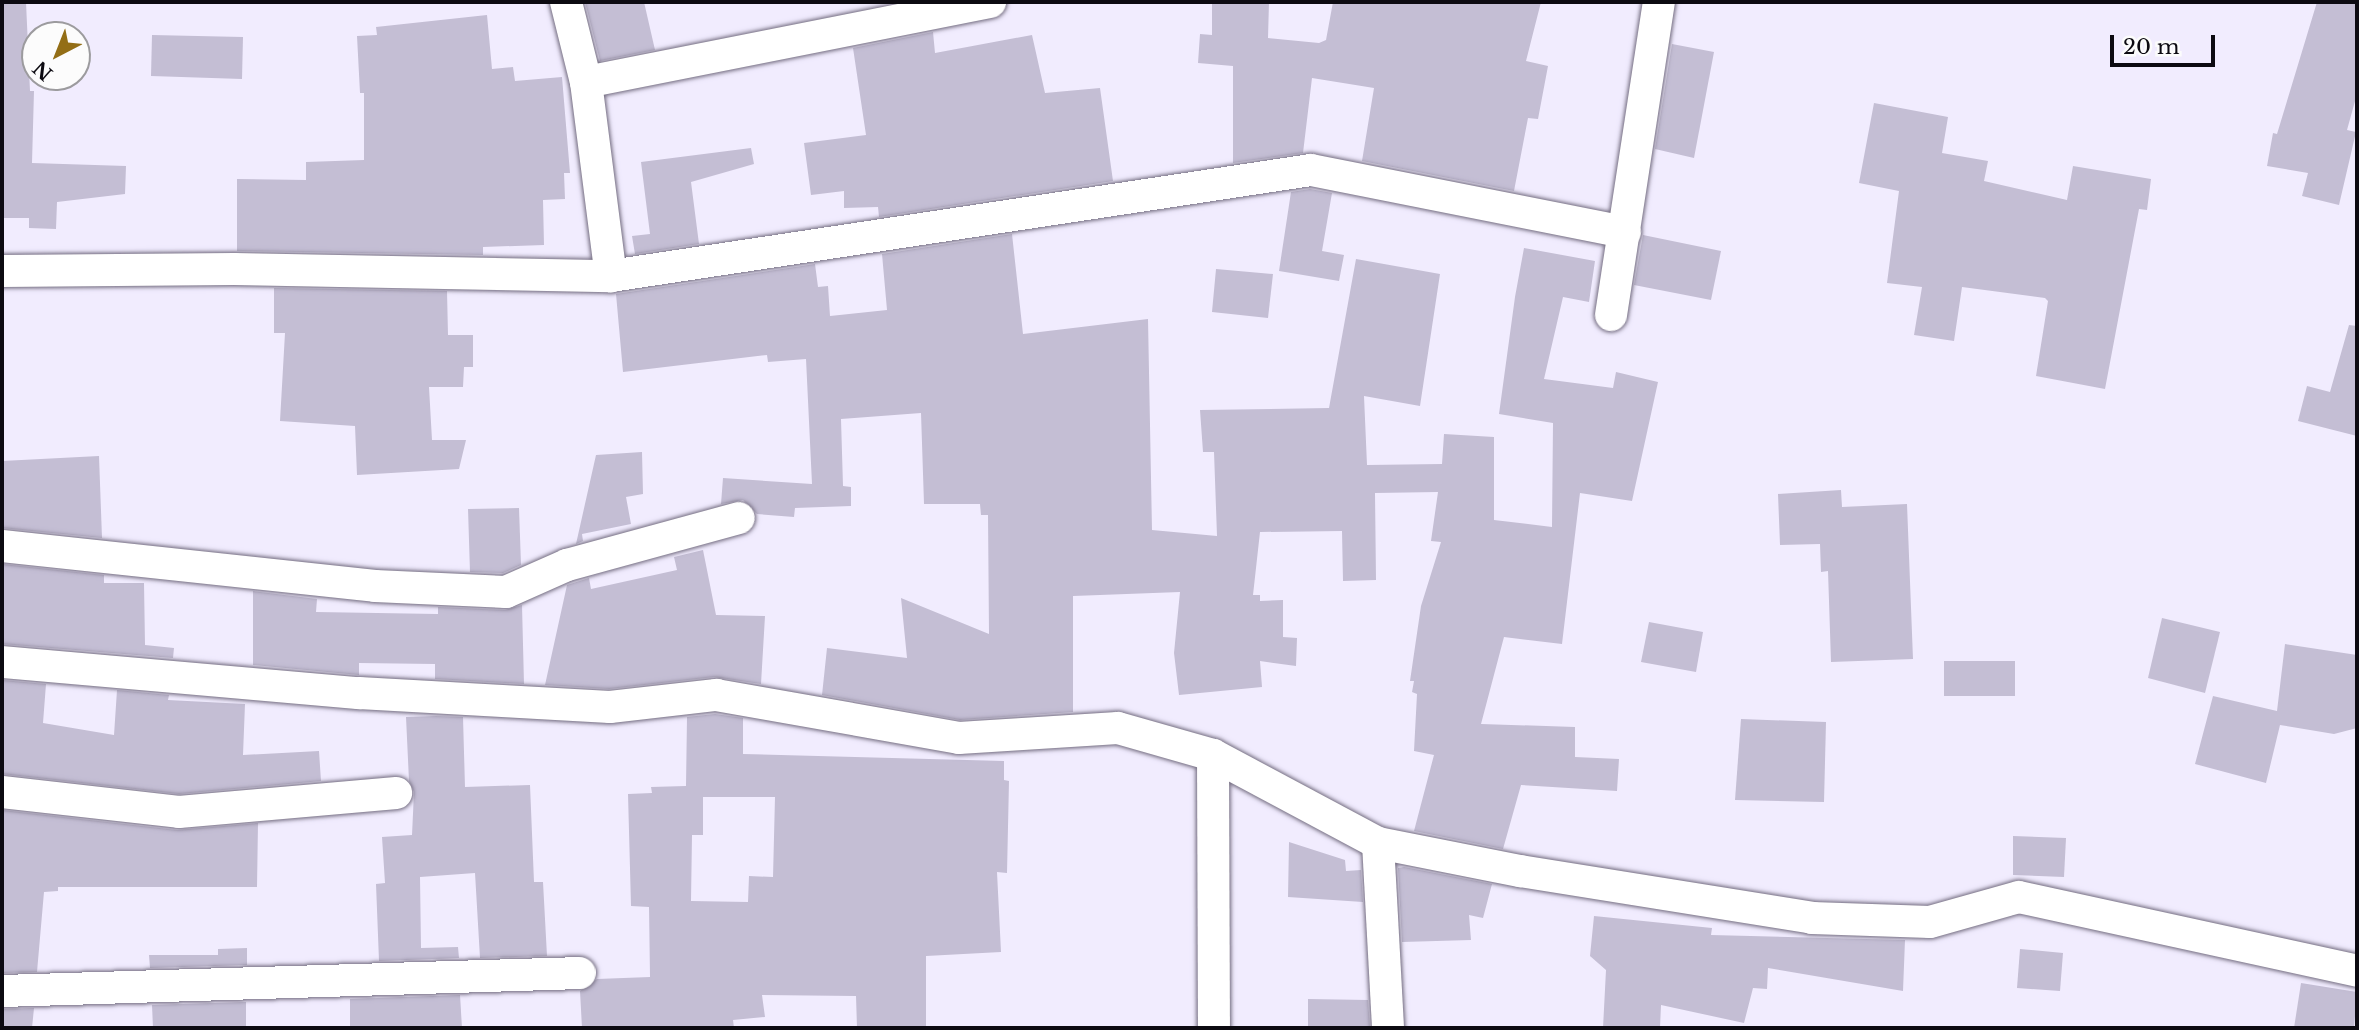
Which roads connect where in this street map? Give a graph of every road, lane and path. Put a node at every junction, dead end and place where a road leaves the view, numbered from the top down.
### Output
1 (566, 2) edge
2 (990, 2) edge
3 (1659, 2) edge
4 (586, 82) junction
5 (1625, 232) junction
6 (2, 271) edge
7 (611, 276) junction
8 (1611, 315) dead end
9 (739, 518) dead end
10 (2, 546) edge
11 (2, 662) edge
12 (1213, 755) junction
13 (2, 792) edge
14 (396, 793) dead end
15 (1378, 843) junction
16 (2357, 971) edge
17 (580, 973) dead end
18 (2, 991) edge
19 (1214, 1028) edge
20 (1388, 1028) edge

1 - 4 street
2 - 4 street
3 - 5 street
4 - 7 street
5 - 7 street
5 - 8 street
6 - 7 street
9 - 10 street
11 - 12 street
12 - 15 street
12 - 19 street
13 - 14 street
15 - 16 street
15 - 20 street
17 - 18 street

